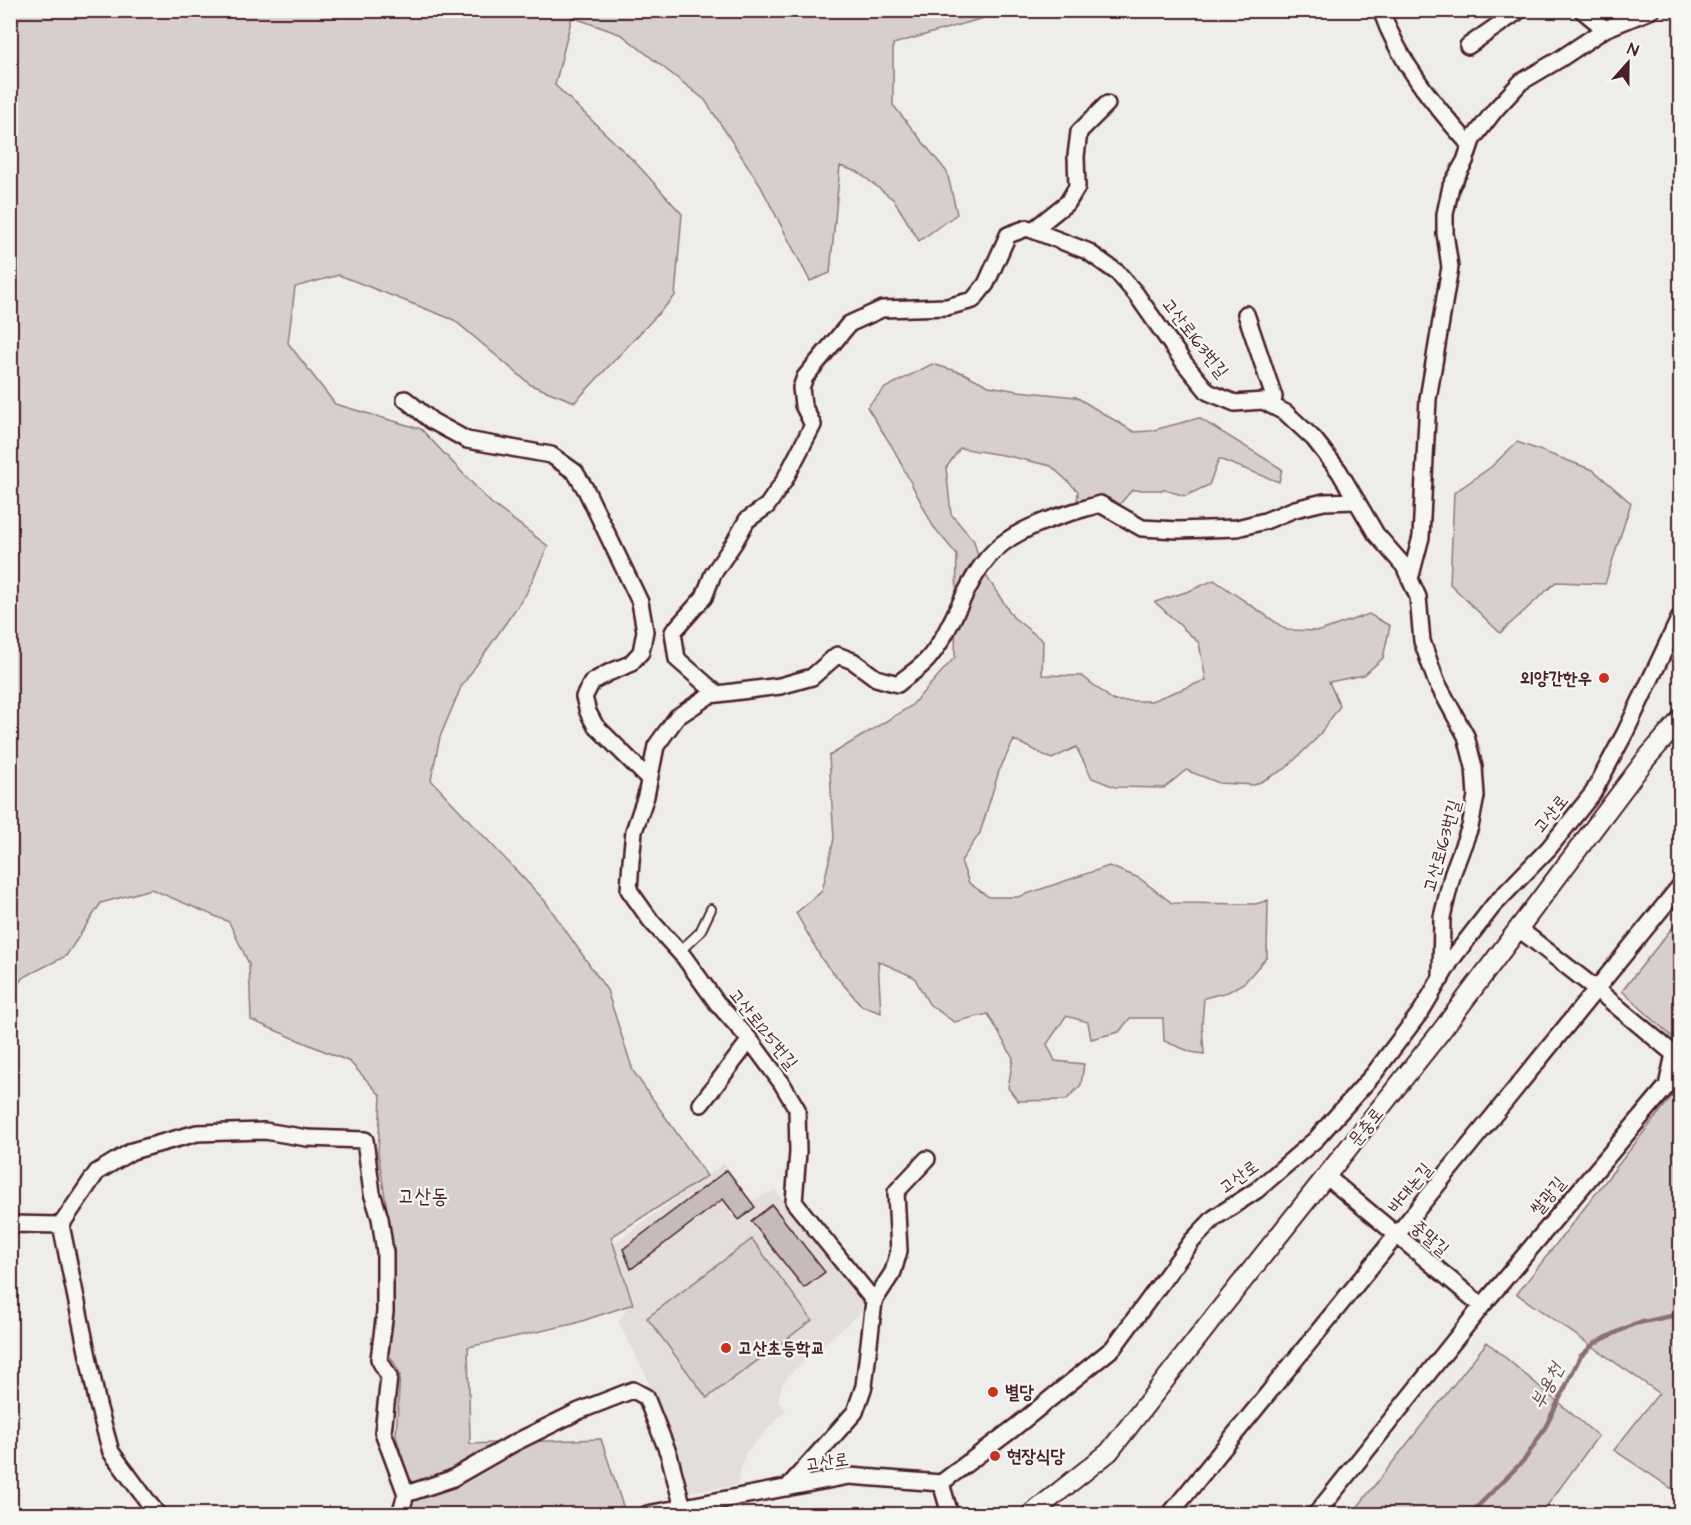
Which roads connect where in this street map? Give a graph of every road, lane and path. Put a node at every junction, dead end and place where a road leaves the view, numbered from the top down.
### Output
1 (1381, 10) edge
2 (1520, 10) edge
3 (1582, 10) edge
4 (1653, 10) edge
5 (1605, 29) junction
6 (1468, 46) dead end
7 (1107, 104) dead end
8 (1470, 145) junction
9 (1033, 230) junction
10 (1246, 314) dead end
11 (405, 399) dead end
12 (1272, 406) junction
13 (1357, 501) junction
14 (1410, 579) junction
15 (1680, 616) edge
16 (717, 694) junction
17 (1680, 720) edge
18 (649, 779) junction
19 (1680, 886) edge
20 (711, 909) dead end
21 (1519, 929) junction
22 (679, 952) junction
23 (1441, 979) junction
24 (1596, 989) junction
25 (750, 1040) junction
26 (700, 1104) dead end
27 (927, 1159) dead end
28 (1326, 1176) junction
29 (10, 1224) edge
30 (61, 1226) junction
31 (1397, 1235) junction
32 (874, 1301) junction
33 (1482, 1306) junction
34 (941, 1483) junction
35 (787, 1488) junction
36 (406, 1494) junction
37 (683, 1508) junction
38 (157, 1515) edge
39 (400, 1515) edge
40 (647, 1515) edge
41 (950, 1515) edge
42 (1031, 1515) edge
43 (1170, 1515) edge
44 (1316, 1515) edge

1 - 8 street
2 - 6 street
3 - 5 street
4 - 5 street
5 - 8 street
7 - 9 street
8 - 14 street
9 - 12 street, 고산로163번길
9 - 16 street
10 - 12 street
11 - 18 street
12 - 13 street, 고산로163번길
13 - 14 street, 고산로163번길
13 - 16 street, 고산로125번길
14 - 23 street, 고산로163번길
15 - 23 street, 고산로
16 - 18 street, 고산로125번길
17 - 21 street, 문충로
18 - 22 street, 고산로125번길
19 - 24 street, 바대논길
20 - 22 lane
21 - 24 street, 쌀광길
21 - 28 street, 문충로
22 - 25 street, 고산로125번길
23 - 34 street, 고산로
24 - 31 street, 바대논길
24 - 33 street, 쌀광길
25 - 26 street
25 - 32 street, 고산로125번길
27 - 32 street
28 - 31 street, 중말길
28 - 42 street, 문충로
29 - 30 street
30 - 36 street
30 - 38 street
31 - 33 street, 중말길
31 - 43 street, 바대논길
32 - 35 street
33 - 44 street, 쌀광길
34 - 35 street, 고산로
34 - 41 street
35 - 37 street, 고산로
36 - 37 street
36 - 39 street
37 - 40 street, 고산로

